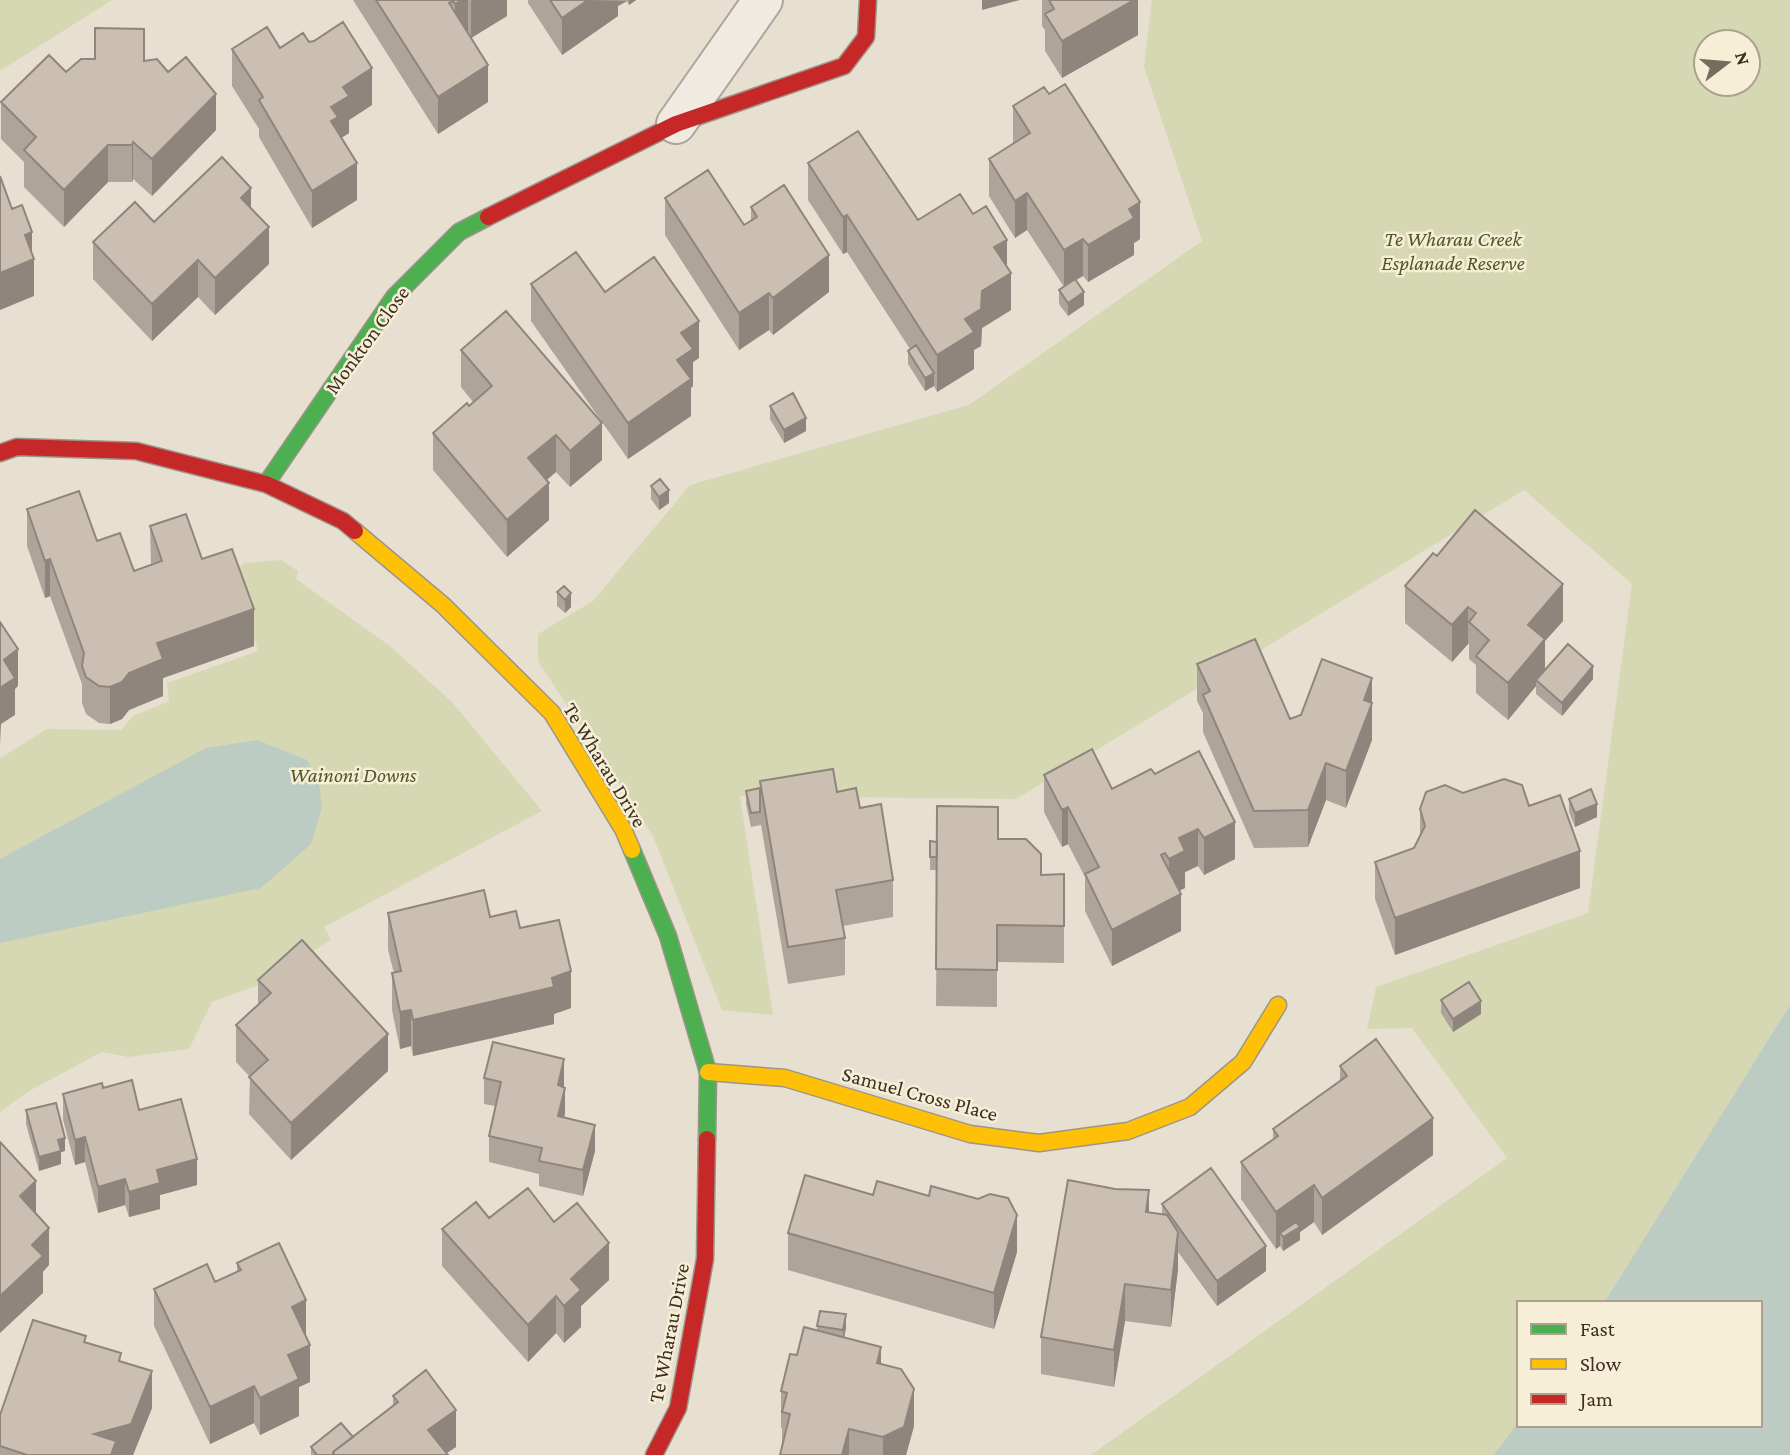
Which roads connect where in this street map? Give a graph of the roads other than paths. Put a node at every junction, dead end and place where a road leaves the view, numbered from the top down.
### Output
1 (762, 0) edge
2 (868, 0) edge
3 (676, 124) junction
4 (0, 453) edge
5 (266, 484) junction
6 (1278, 1004) dead end
7 (708, 1072) junction
8 (654, 1455) edge

1 - 3 street, Monkton Close
2 - 3 street, Monkton Close
3 - 5 street, Monkton Close
4 - 5 street, Te Wharau Drive
5 - 7 street, Te Wharau Drive
6 - 7 street, Samuel Cross Place
7 - 8 street, Te Wharau Drive

